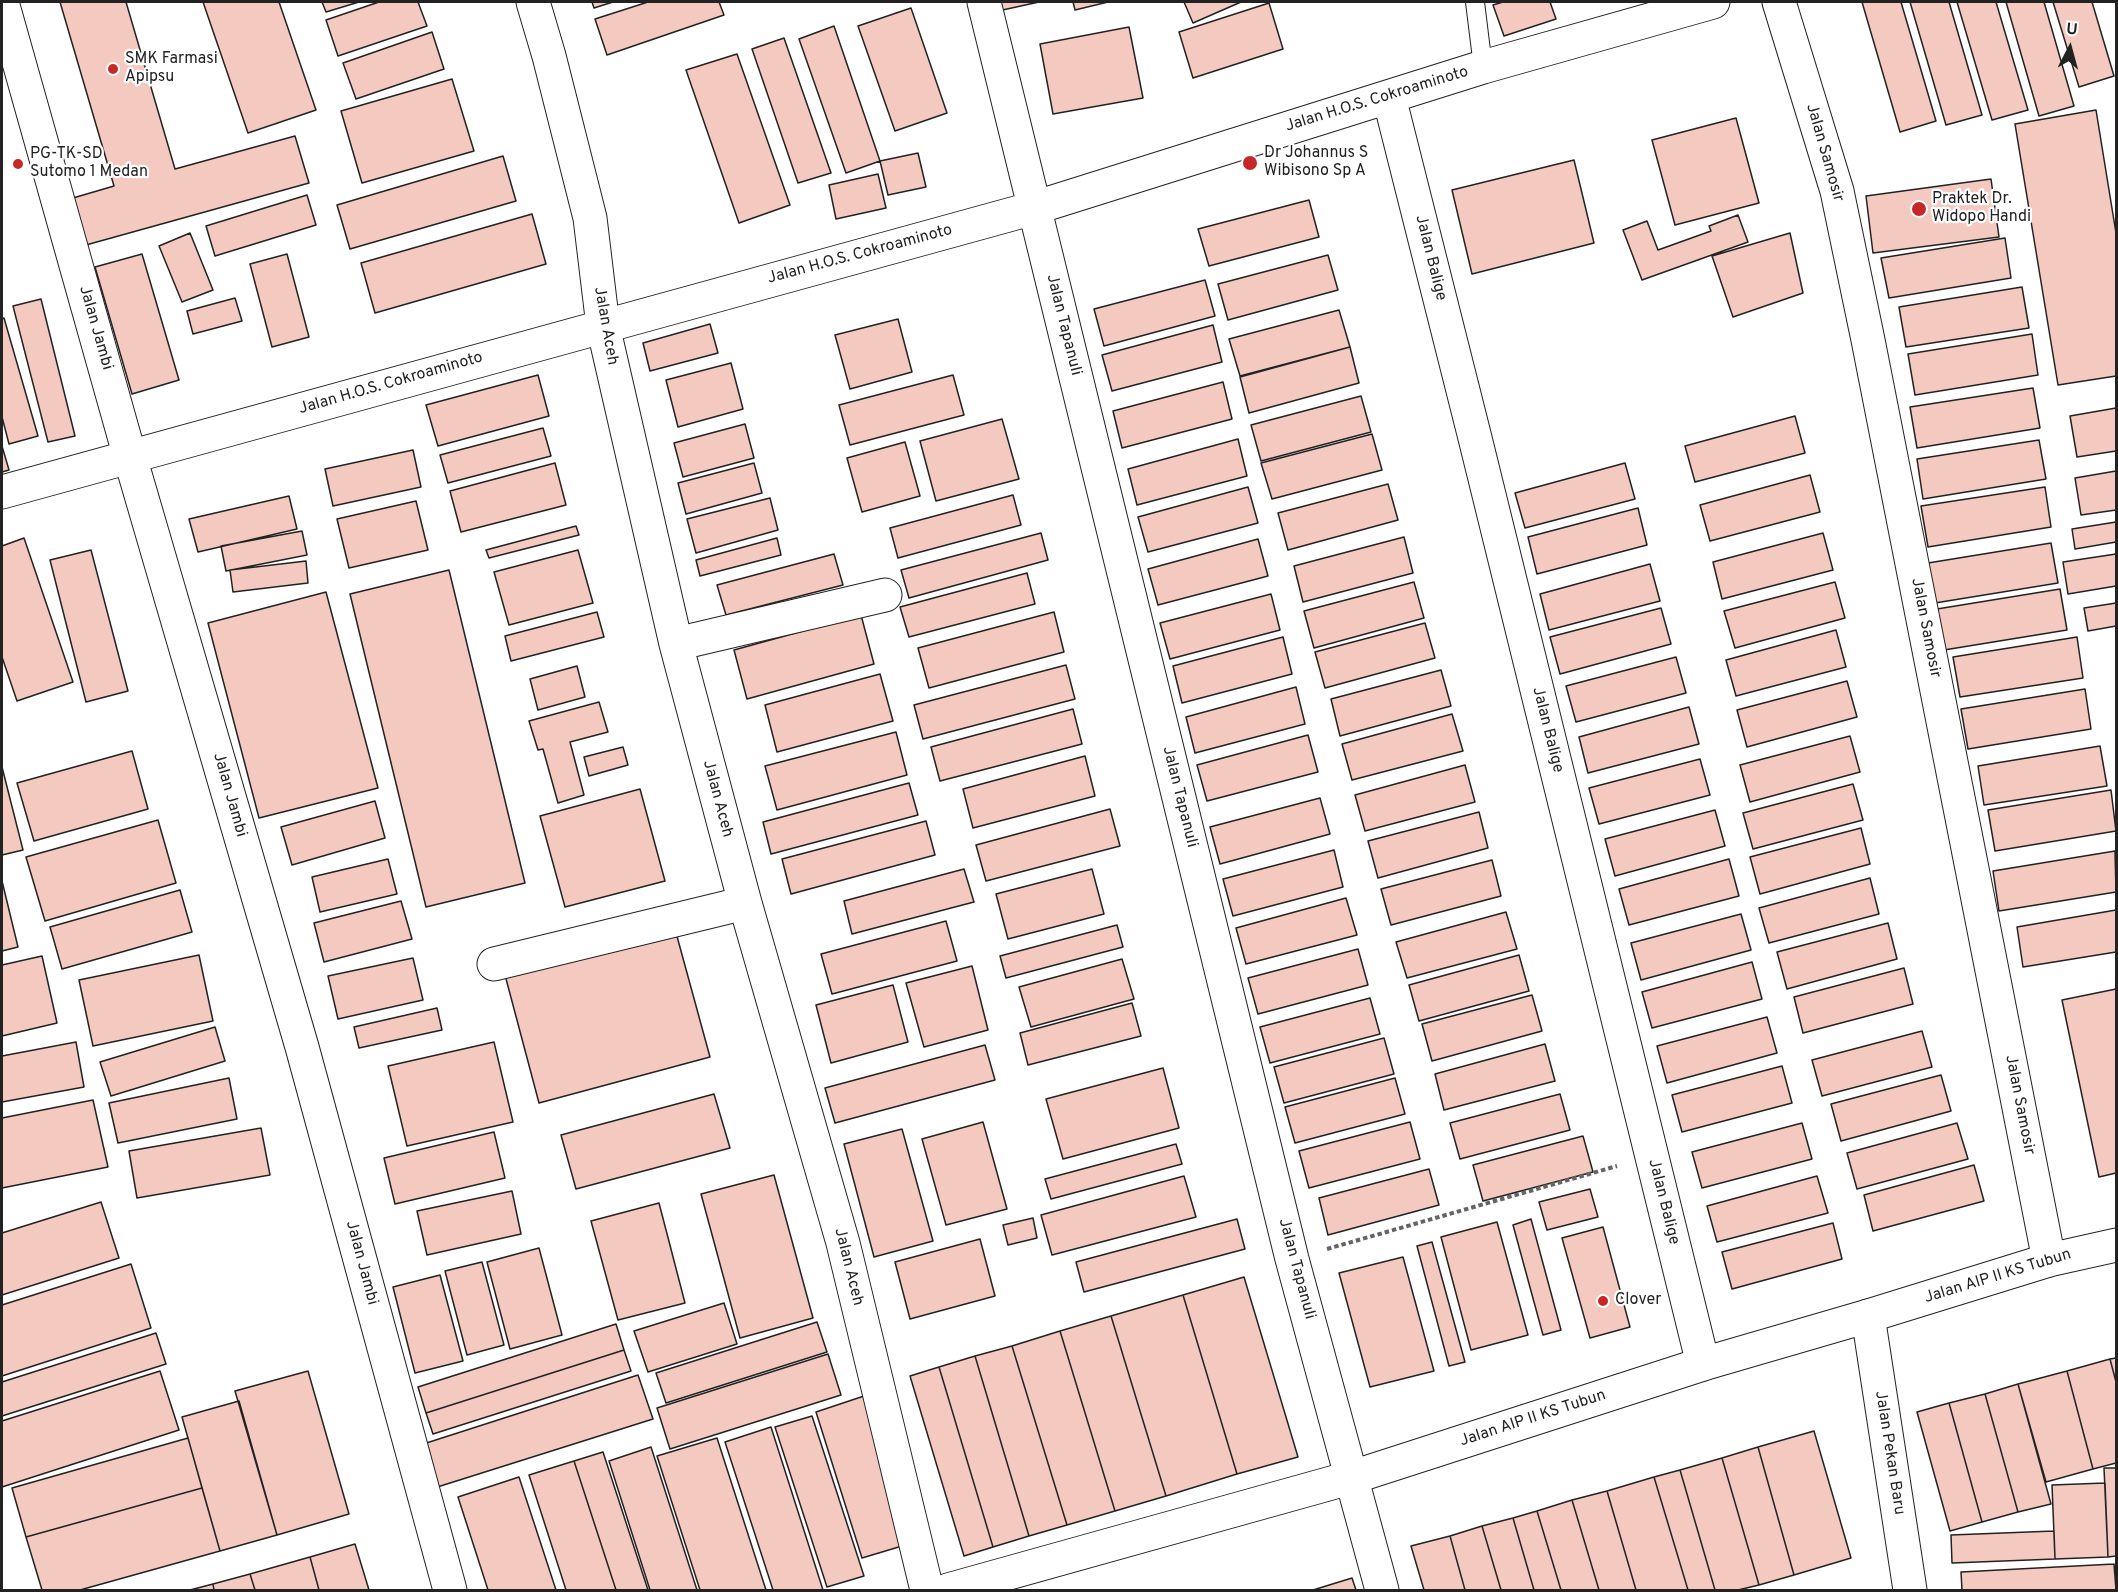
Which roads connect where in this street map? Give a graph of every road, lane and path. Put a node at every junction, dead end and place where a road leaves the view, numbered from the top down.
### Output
1 (2, 2) edge
2 (533, 2) edge
3 (984, 2) edge
4 (1474, 2) edge
5 (1713, 2) edge
6 (1779, 2) edge
7 (1483, 67) junction
8 (1389, 97) junction
9 (1034, 207) junction
10 (603, 326) junction
11 (130, 457) junction
12 (2, 492) edge
13 (885, 594) dead end
14 (675, 644) junction
15 (745, 903) junction
16 (494, 963) dead end
17 (1652, 1156) junction
18 (2116, 1245) edge
19 (1292, 1259) junction
20 (2049, 1260) junction
21 (1869, 1316) junction
22 (1703, 1364) junction
23 (1353, 1477) junction
24 (450, 1590) edge
25 (927, 1590) edge
26 (948, 1590) edge
27 (1382, 1590) edge
28 (1910, 1590) edge

1 - 11 street, Jalan Jambi
2 - 10 street, Jalan Aceh
3 - 9 street, Jalan Tapanuli
4 - 7 lane
5 - 7 street, Jalan H.O.S. Cokroaminoto
6 - 20 street, Jalan Samosir
7 - 8 street, Jalan H.O.S. Cokroaminoto
8 - 9 street, Jalan H.O.S. Cokroaminoto
8 - 17 street, Jalan Balige
9 - 10 street, Jalan H.O.S. Cokroaminoto
9 - 19 street, Jalan Tapanuli
10 - 11 street, Jalan H.O.S. Cokroaminoto
10 - 14 street, Jalan Aceh
11 - 12 street, Jalan H.O.S. Cokroaminoto
11 - 24 street, Jalan Jambi
13 - 14 street
14 - 15 street, Jalan Aceh
15 - 16 street
15 - 25 street, Jalan Aceh
17 - 19 path
17 - 22 street, Jalan Balige
18 - 20 street, Jalan AIP II KS Tubun
19 - 23 street, Jalan Tapanuli
20 - 21 street, Jalan AIP II KS Tubun
21 - 22 street, Jalan AIP II KS Tubun
21 - 28 street, Jalan Pekan Baru
22 - 23 street, Jalan AIP II KS Tubun
23 - 26 street, Jalan AIP II KS Tubun
23 - 27 street, Jalan Tapanuli

